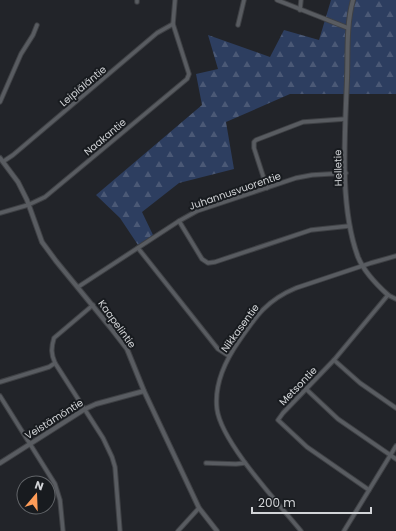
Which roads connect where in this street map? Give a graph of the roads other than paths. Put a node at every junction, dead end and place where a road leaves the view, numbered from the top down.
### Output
1 (175, 0) edge
2 (244, 0) edge
3 (277, 0) edge
4 (301, 0) edge
5 (353, 0) edge
6 (300, 10) junction
7 (173, 24) junction
8 (37, 25) dead end
9 (238, 25) dead end
10 (348, 28) junction
11 (0, 102) edge
12 (345, 119) junction
13 (2, 160) edge
14 (346, 173) junction
15 (267, 188) junction
16 (28, 205) junction
17 (0, 213) edge
18 (179, 221) junction
19 (349, 226) junction
20 (138, 248) junction
21 (396, 256) edge
22 (363, 266) junction
23 (78, 287) junction
24 (388, 296) junction
25 (396, 299) edge
26 (93, 305) junction
27 (229, 356) junction
28 (334, 360) junction
29 (55, 363) junction
30 (0, 382) edge
31 (306, 389) junction
32 (144, 391) junction
33 (0, 396) edge
34 (396, 408) edge
35 (85, 409) junction
36 (30, 444) junction
37 (396, 446) edge
38 (390, 455) junction
39 (396, 458) edge
40 (206, 463) dead end
41 (245, 463) junction
42 (0, 464) edge
43 (369, 490) junction
44 (199, 508) junction
45 (63, 531) edge
46 (120, 531) edge
47 (178, 531) edge
48 (217, 531) edge
49 (301, 531) edge
50 (344, 531) edge

1 - 7 street
2 - 9 street
3 - 6 street
4 - 6 street
5 - 10 street, Helletie
6 - 10 street
7 - 13 street, Leipiäläntie
7 - 16 street, Naakantie
8 - 11 street
10 - 12 street, Helletie
12 - 14 street, Helletie
12 - 15 street
13 - 16 street, Kaapelintie
14 - 15 street, Juhannusvuorentie
14 - 19 street, Helletie
15 - 18 street, Juhannusvuorentie
16 - 17 street, Naakantie
16 - 23 street, Kaapelintie
18 - 19 street
18 - 20 street, Juhannusvuorentie
19 - 22 street, Helletie
20 - 23 street, Juhannusvuorentie
20 - 27 street
21 - 22 street, Nikkasentie
22 - 24 street, Helletie
22 - 27 street, Nikkasentie
23 - 26 street, Kaapelintie
24 - 25 street
24 - 28 street, Metsontie
26 - 29 street
26 - 32 street, Kaapelintie
27 - 41 street, Nikkasentie
28 - 31 street, Metsontie
28 - 34 street
29 - 30 street
29 - 35 street
31 - 38 street
31 - 43 street, Metsontie
32 - 35 street, Veistämöntie
32 - 44 street, Kaapelintie
33 - 36 street
35 - 36 street, Veistämöntie
35 - 46 street
36 - 42 street, Veistämöntie
36 - 45 street
37 - 38 street
38 - 39 street
38 - 43 street
40 - 41 street
41 - 49 street, Nikkasentie
43 - 50 street
44 - 47 street
44 - 48 street, Kaapelintie

